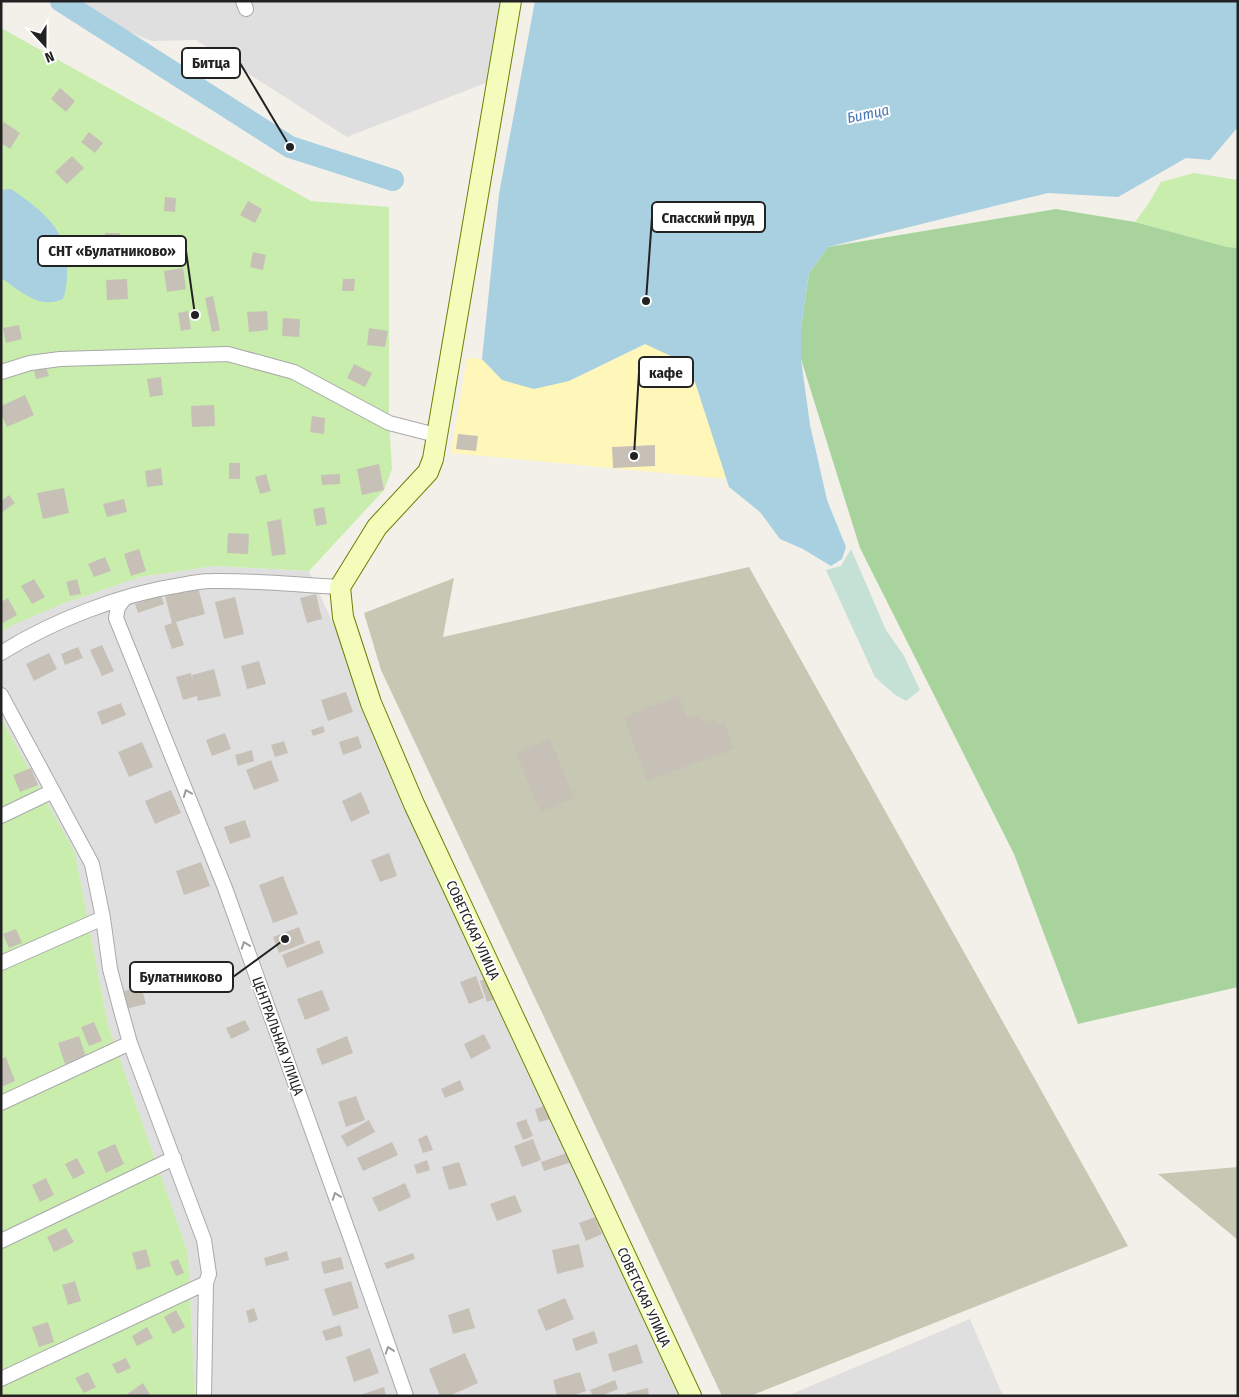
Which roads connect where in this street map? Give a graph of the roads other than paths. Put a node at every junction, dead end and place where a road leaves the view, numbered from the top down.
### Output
1 (511, 1) edge
2 (1, 372) edge
3 (436, 435) junction
4 (340, 586) junction
5 (125, 598) junction
6 (1, 653) edge
7 (1, 695) edge
8 (53, 791) junction
9 (1, 816) edge
10 (103, 918) junction
11 (1, 963) edge
12 (130, 1042) junction
13 (1, 1103) edge
14 (174, 1158) junction
15 (1, 1241) edge
16 (206, 1283) junction
17 (1, 1379) edge
18 (204, 1396) edge
19 (406, 1396) edge
20 (691, 1396) edge

1 - 3 street
2 - 3 street
3 - 4 street
4 - 5 street
4 - 20 street, СОВЕТСКАЯ УЛИЦА
5 - 6 street
19 -> 5 street, ЦЕНТРАЛЬНАЯ УЛИЦА
7 - 8 street
8 - 9 street
8 - 10 street
10 - 11 street
10 - 12 street
12 - 13 street
12 - 14 street
14 - 15 street
14 - 16 street
16 - 17 street
16 - 18 street

